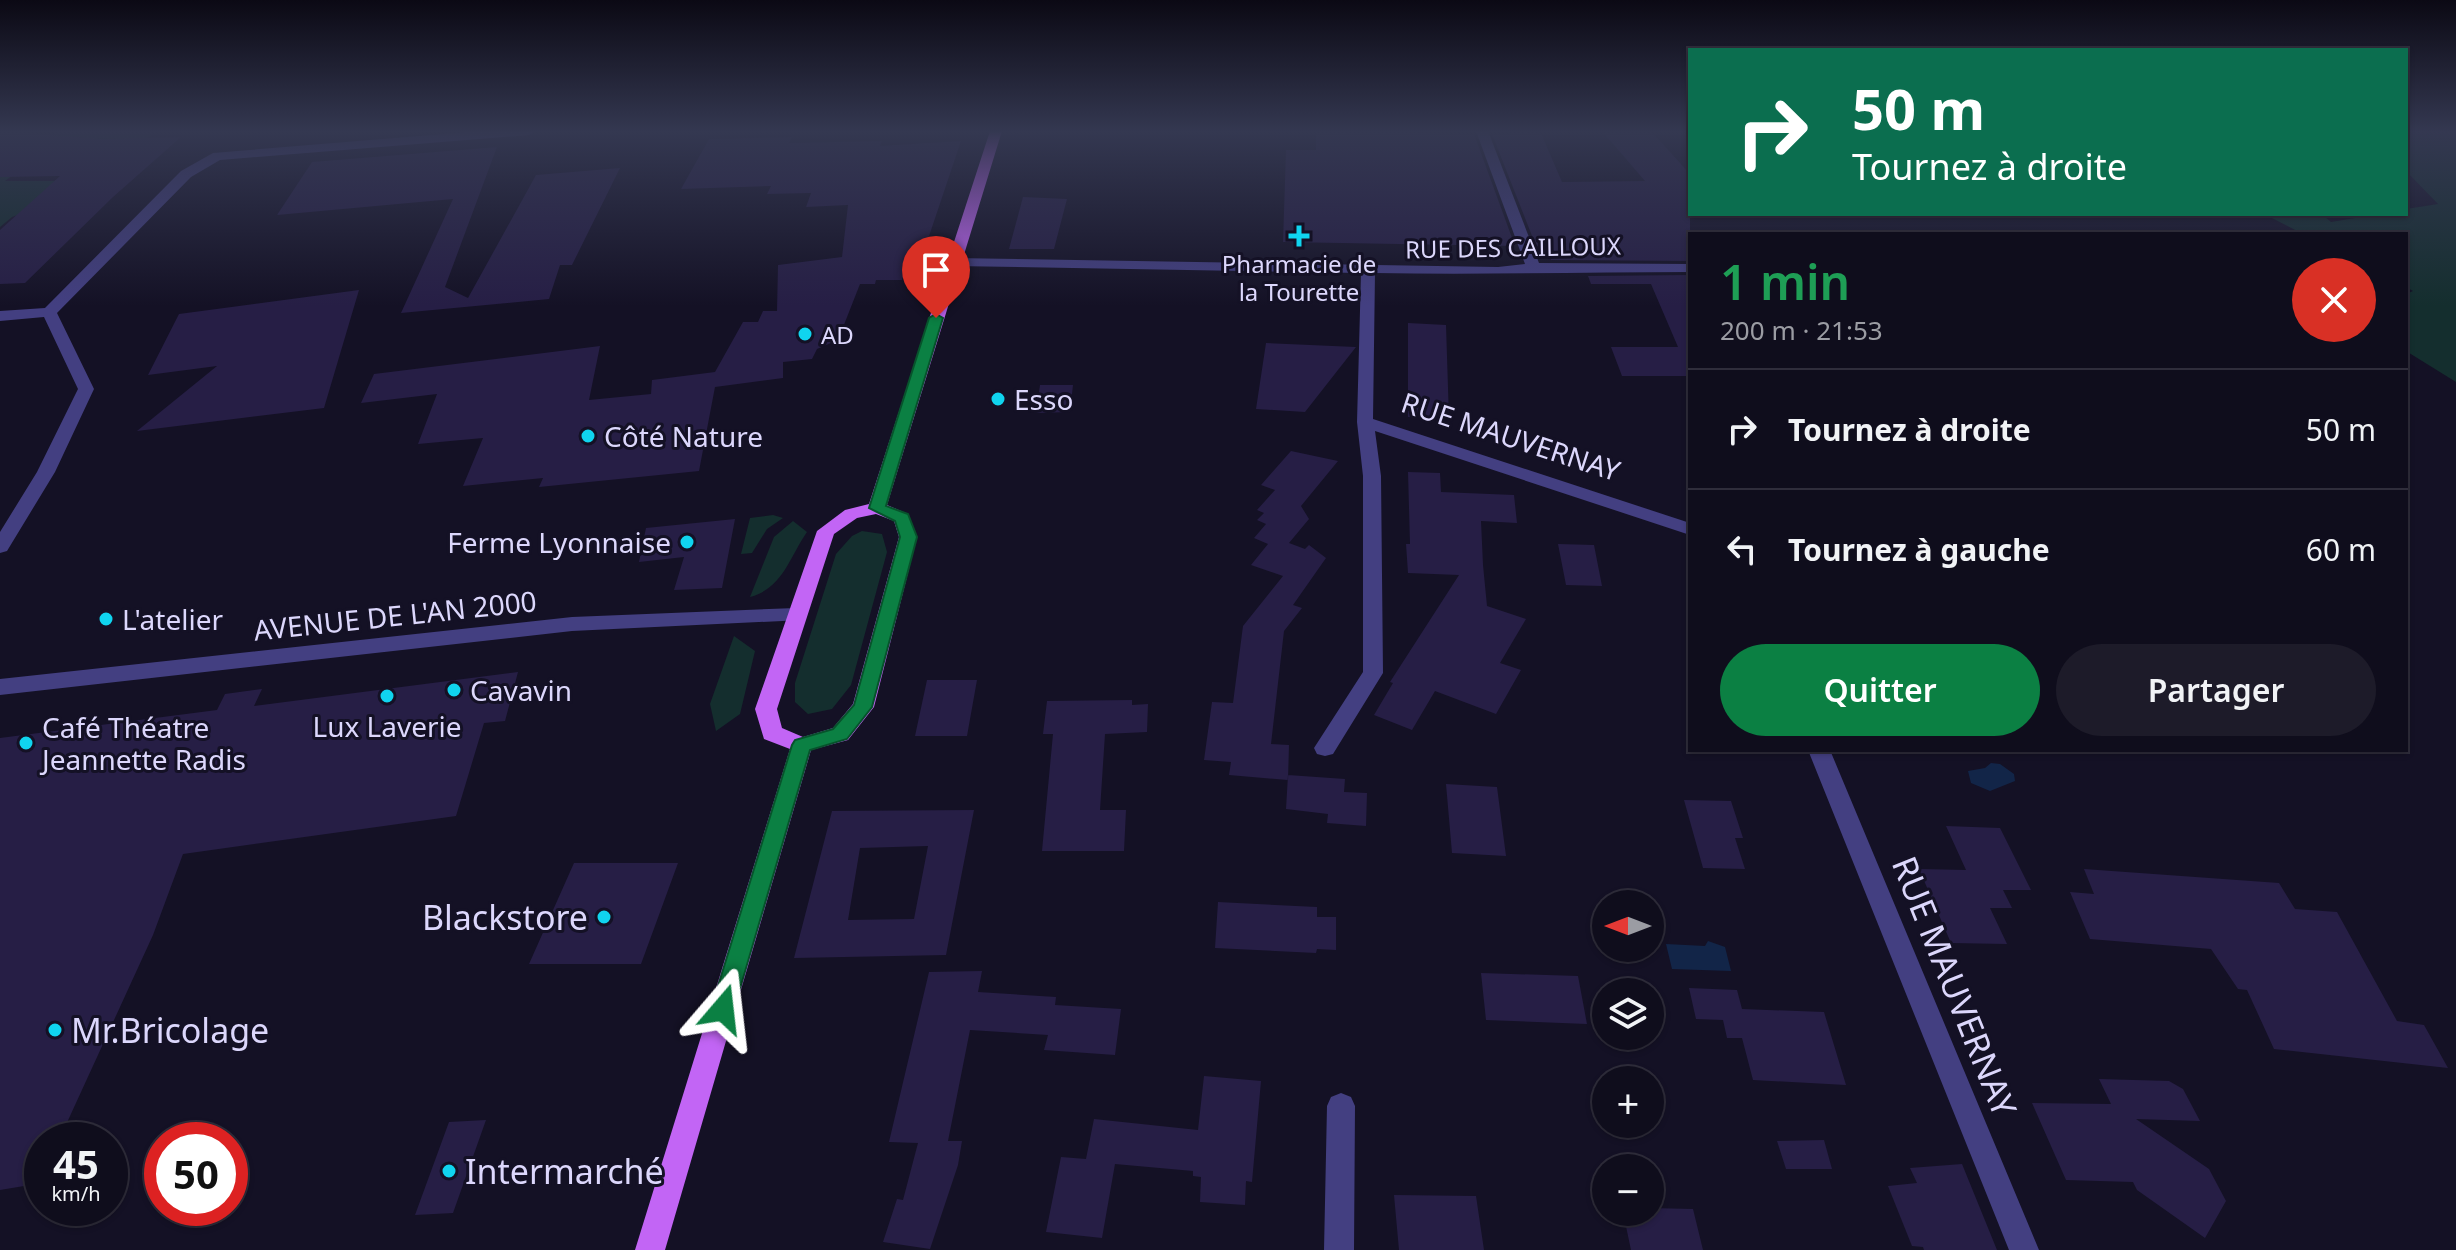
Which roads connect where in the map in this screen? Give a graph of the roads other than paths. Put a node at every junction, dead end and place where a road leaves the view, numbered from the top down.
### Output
1 (171, 189) edge
2 (977, 189) edge
3 (1504, 189) edge
4 (953, 262) junction
5 (1533, 267) junction
6 (1688, 268) edge
7 (1368, 270) junction
8 (49, 312) junction
9 (0, 316) edge
10 (1365, 422) junction
11 (877, 508) junction
12 (1688, 528) edge
13 (0, 547) edge
14 (796, 615) junction
15 (0, 687) edge
16 (802, 745) junction
17 (1325, 748) dead end
18 (1820, 752) edge
19 (1341, 1106) dead end
20 (650, 1250) edge
21 (1339, 1250) edge
22 (2024, 1250) edge

1 - 8 street
2 - 4 main road
3 - 5 street
4 - 7 street, RUE DES CAILLOUX
4 - 11 main road
5 - 6 street, RUE DES CAILLOUX
5 - 7 street, RUE DES CAILLOUX
7 - 10 street, RUE MAUVERNAY
8 - 9 street
8 - 13 street
10 - 12 street, RUE MAUVERNAY
10 - 17 street
11 - 14 main road
11 - 16 main road
14 - 15 street, AVENUE DE L'AN 2000
14 - 16 main road
16 - 20 main road
18 - 22 street, RUE MAUVERNAY
19 - 21 street

